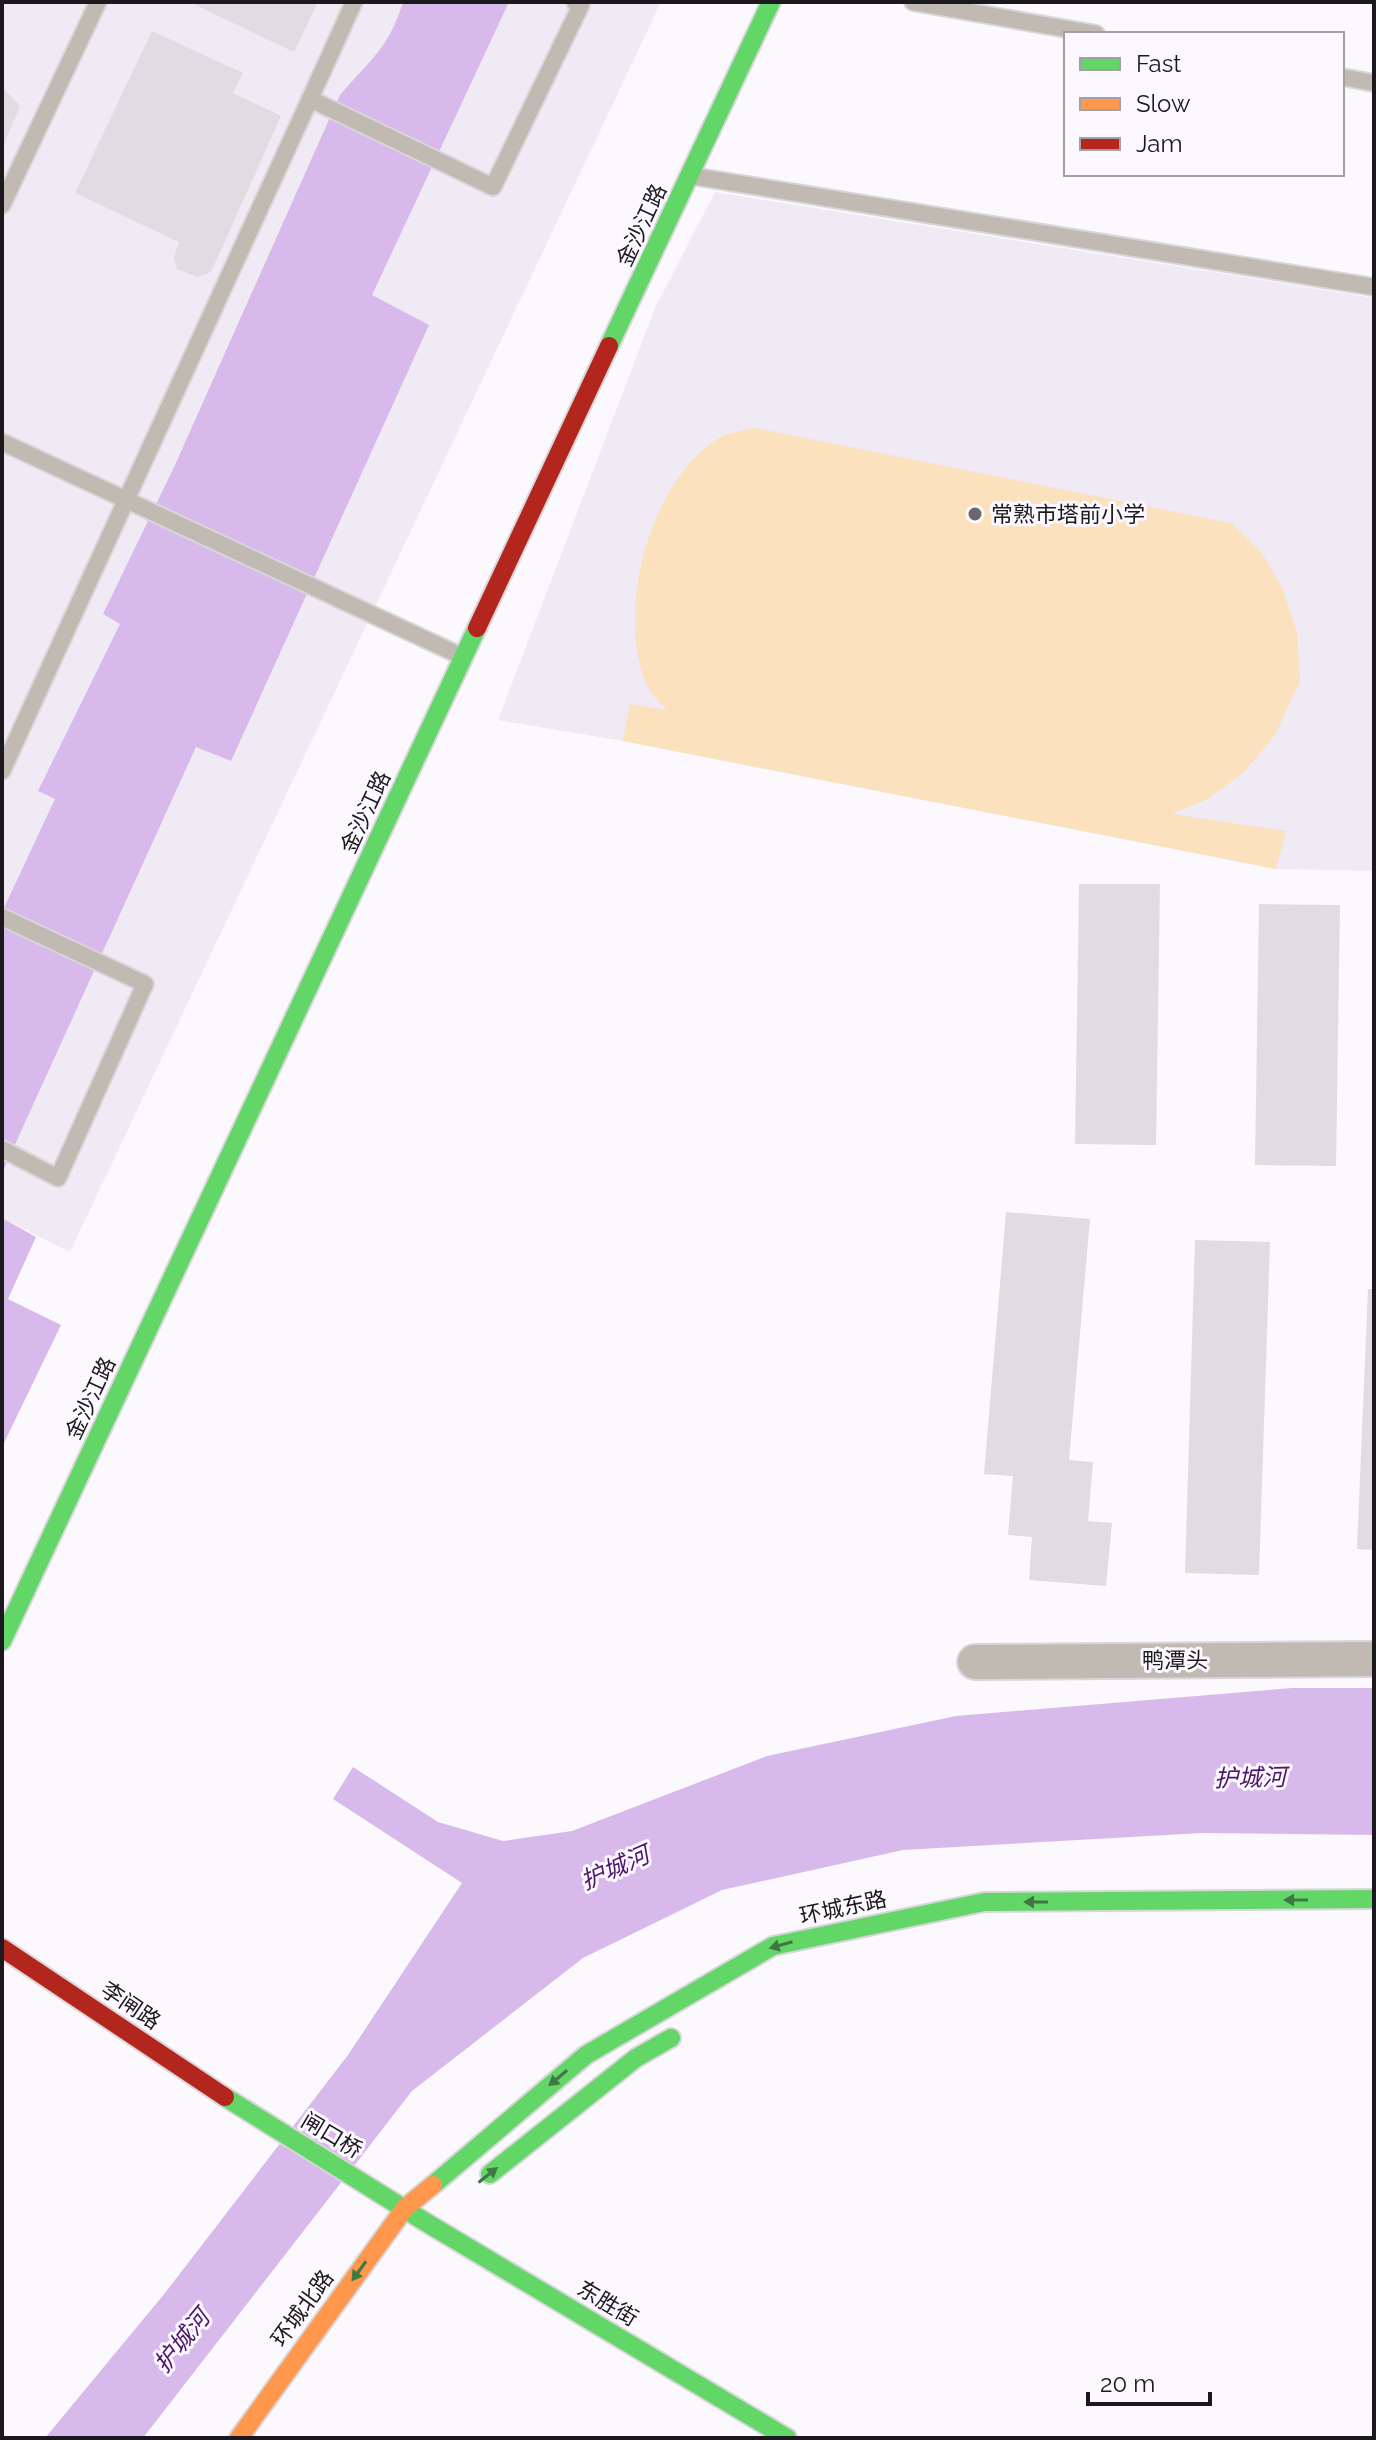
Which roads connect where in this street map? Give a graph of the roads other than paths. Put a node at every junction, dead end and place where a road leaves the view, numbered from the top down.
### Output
1 (98, 2) edge
2 (354, 2) edge
3 (575, 2) edge
4 (771, 2) edge
5 (913, 2) edge
6 (1085, 32) edge
7 (1344, 77) edge
8 (1374, 83) edge
9 (310, 99) junction
10 (690, 176) junction
11 (2, 205) edge
12 (1374, 287) edge
13 (2, 442) edge
14 (125, 499) junction
15 (464, 657) junction
16 (2, 771) edge
17 (2, 917) edge
18 (2, 1149) edge
19 (2, 1641) edge
20 (1374, 1659) edge
21 (975, 1662) dead end
22 (1374, 1899) edge
23 (2, 1948) edge
24 (691, 2026) dead end
25 (234, 2103) joint
26 (476, 2185) dead end
27 (405, 2208) junction
28 (239, 2438) edge
29 (787, 2438) edge

1 - 11 lane
2 - 9 lane
3 - 9 lane
4 - 10 street, 金沙江路
5 - 6 lane
7 - 8 lane
9 - 14 lane
10 - 12 lane
10 - 15 street, 金沙江路
13 - 14 lane
14 - 15 lane
14 - 16 lane
15 - 19 street, 金沙江路
17 - 18 lane
20 - 21 street, 鸭潭头
22 -> 27 street, 环城东路
23 - 25 street, 李闸路
26 -> 24 street
25 - 27 street, 闸口桥
27 -> 28 street, 环城北路
27 - 29 street, 东胜街

